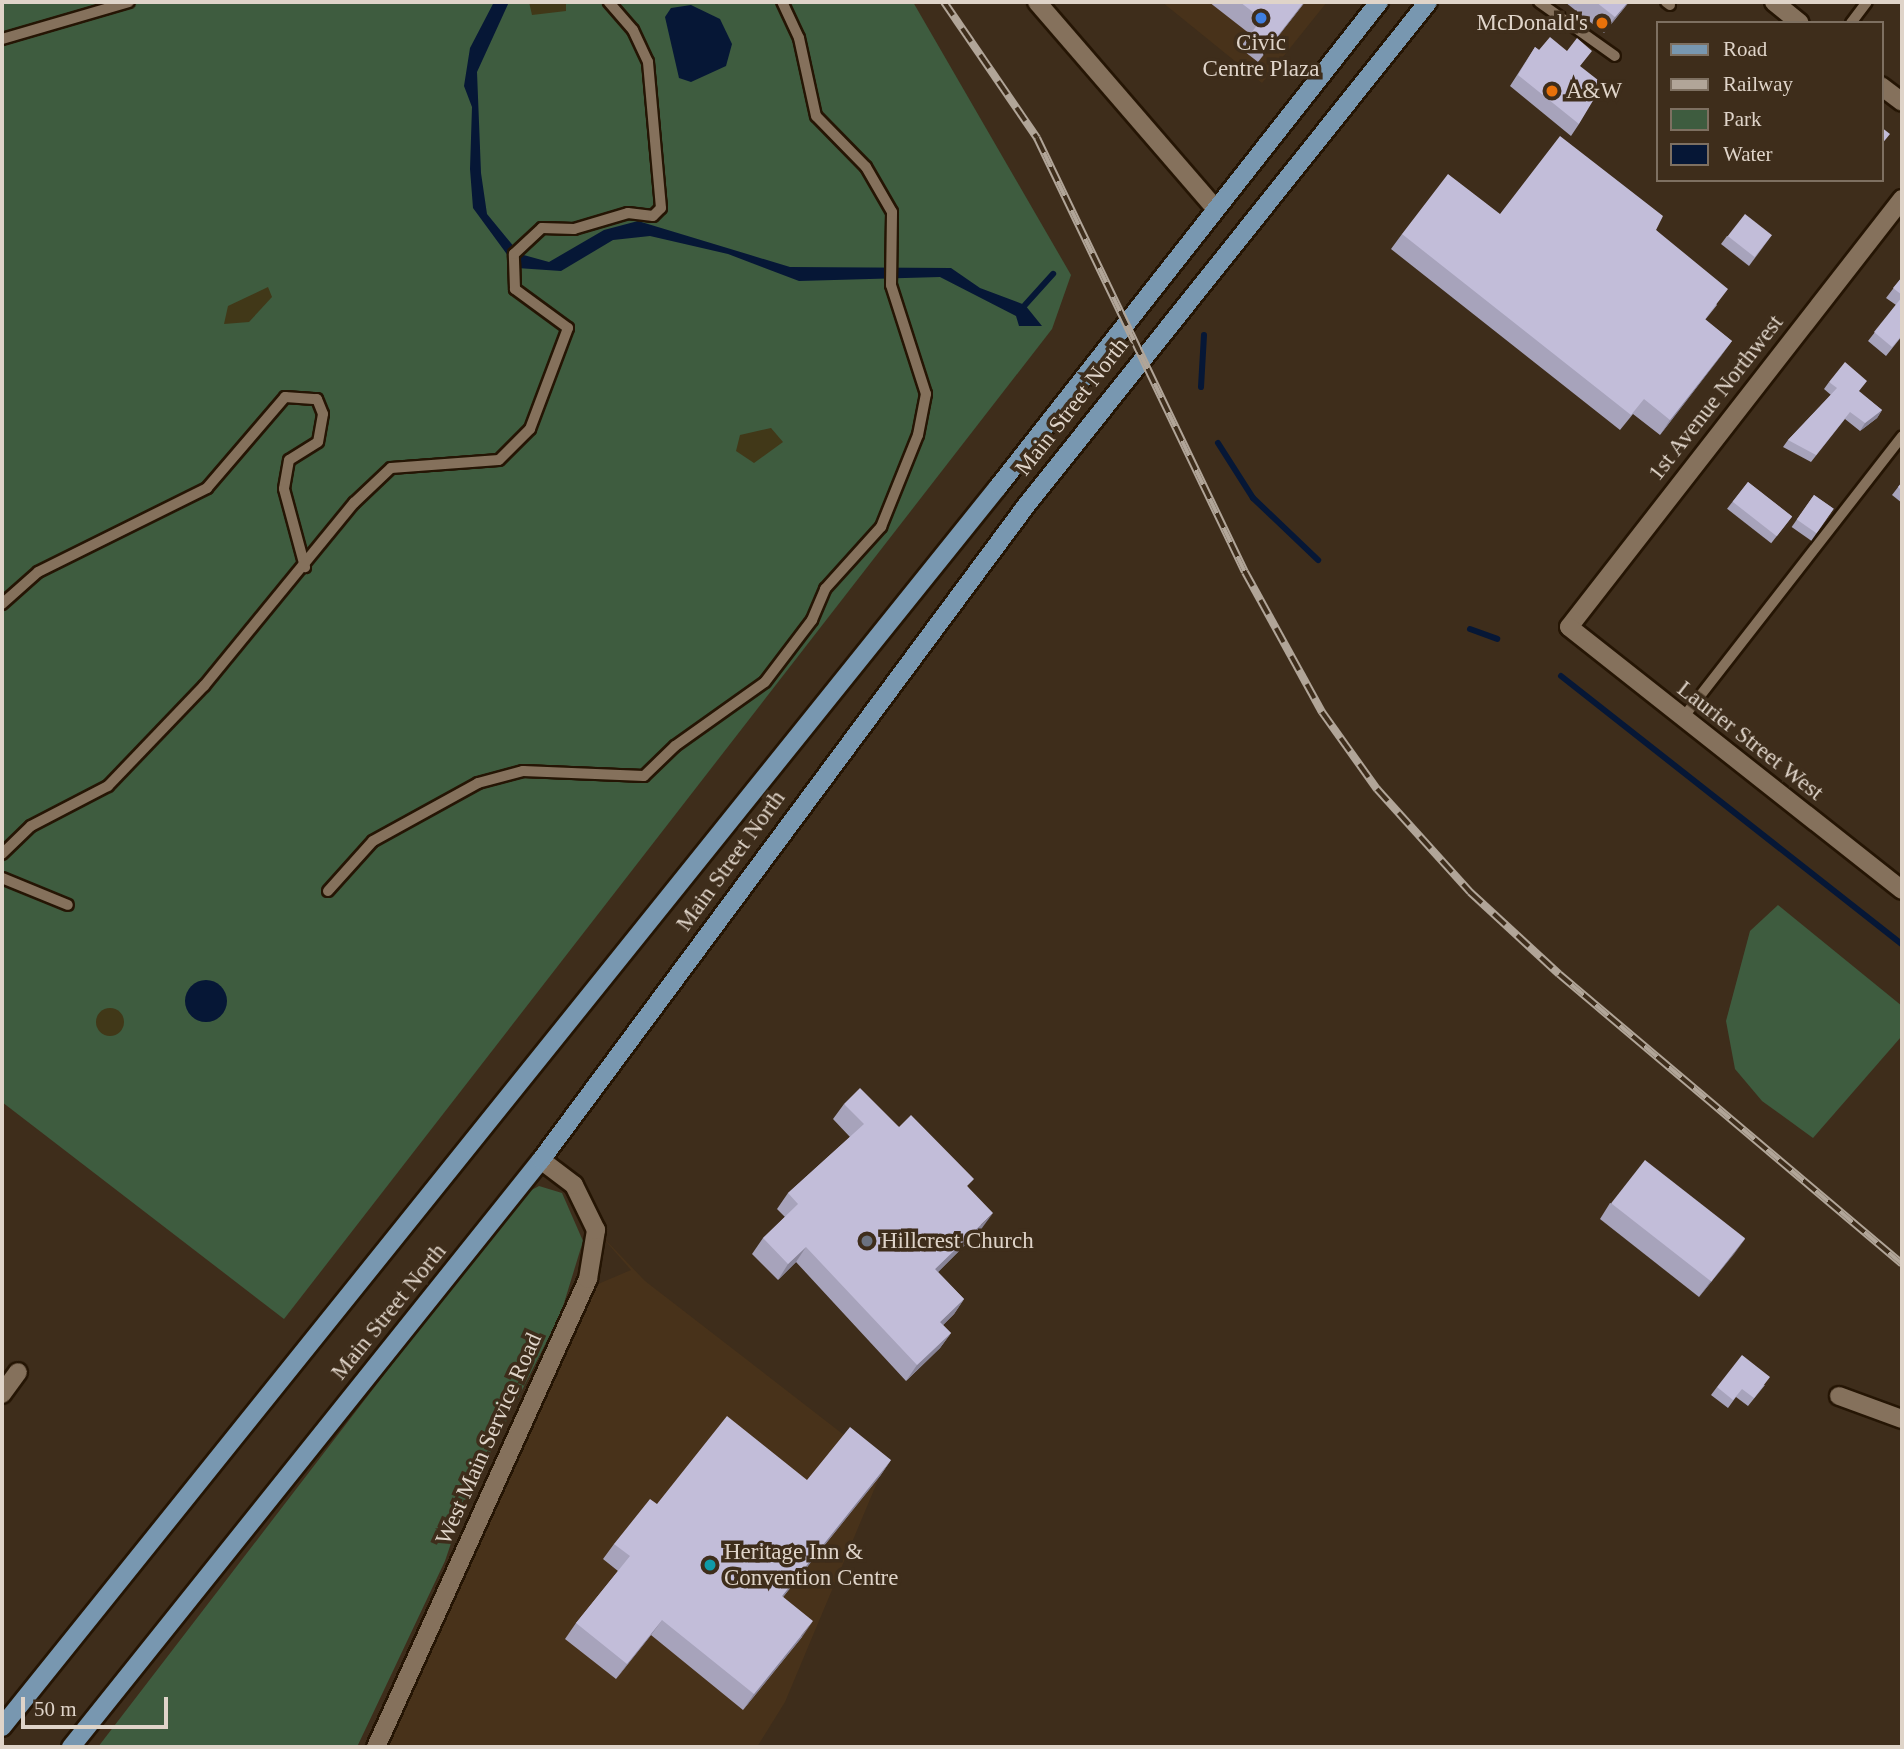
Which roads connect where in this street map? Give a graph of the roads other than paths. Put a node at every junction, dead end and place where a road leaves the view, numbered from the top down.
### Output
1 (129, 2) edge
2 (609, 2) edge
3 (782, 2) edge
4 (1037, 2) edge
5 (1379, 2) edge
6 (1428, 2) edge
7 (1539, 2) edge
8 (1773, 2) edge
9 (1867, 2) edge
10 (1797, 21) edge
11 (1853, 21) edge
12 (2, 39) edge
13 (1615, 56) dead end
14 (1883, 88) edge
15 (1902, 102) edge
16 (1902, 199) edge
17 (1215, 208) junction
18 (1902, 436) edge
19 (305, 567) junction
20 (2, 604) edge
21 (1569, 627) joint
22 (1682, 719) junction
23 (2, 854) edge
24 (2, 878) edge
25 (1902, 890) edge
26 (328, 891) dead end
27 (68, 905) dead end
28 (541, 1160) junction
29 (18, 1372) dead end
30 (2, 1394) edge
31 (1839, 1396) dead end
32 (1902, 1419) edge
33 (2, 1727) edge
34 (71, 1747) edge
35 (376, 1747) edge

1 - 12 lane
2 - 19 lane
3 - 26 lane
4 - 17 street
5 - 17 main road, Main Street North
6 - 28 main road, Main Street North
7 - 13 lane
8 - 10 street
9 - 11 lane
14 - 15 street
16 - 21 street, 1st Avenue Northwest
17 - 33 main road, Main Street North
18 - 22 lane
19 - 20 lane
19 - 23 lane
21 - 22 street, Laurier Street West
22 - 25 street, Laurier Street West
24 - 27 lane
28 - 34 main road, Main Street North
28 - 35 street, West Main Service Road
29 - 30 street
31 - 32 street

